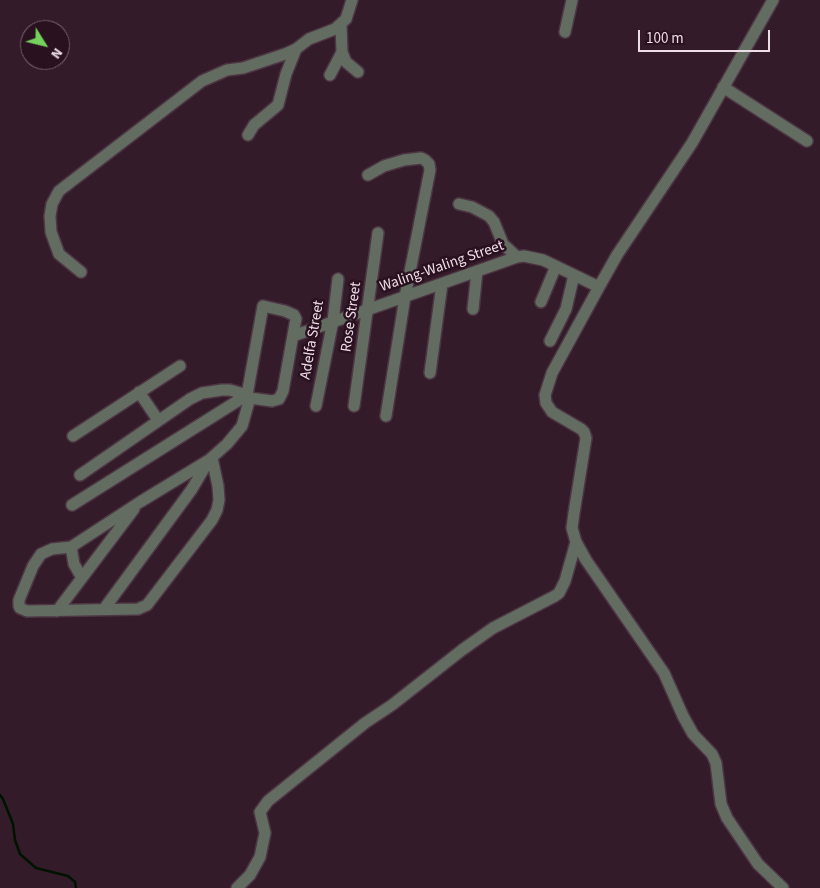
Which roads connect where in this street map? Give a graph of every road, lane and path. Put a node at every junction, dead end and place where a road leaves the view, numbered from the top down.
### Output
1 (352, 0) edge
2 (572, 0) edge
3 (773, 0) edge
4 (342, 25) junction
5 (565, 32) dead end
6 (296, 49) junction
7 (342, 52) junction
8 (358, 72) dead end
9 (330, 75) dead end
10 (723, 87) junction
11 (248, 135) dead end
12 (807, 141) dead end
13 (368, 175) dead end
14 (458, 204) dead end
15 (378, 233) dead end
16 (517, 257) junction
17 (556, 266) junction
18 (81, 272) dead end
19 (478, 272) junction
20 (574, 275) junction
21 (338, 278) dead end
22 (442, 284) junction
23 (599, 286) junction
24 (405, 297) junction
25 (541, 302) dead end
26 (368, 309) junction
27 (473, 309) dead end
28 (333, 321) junction
29 (293, 336) junction
30 (550, 341) dead end
31 (180, 366) dead end
32 (430, 374) dead end
33 (139, 392) junction
34 (248, 396) junction
35 (316, 406) dead end
36 (354, 406) dead end
37 (386, 416) dead end
38 (158, 420) junction
39 (73, 436) dead end
40 (210, 459) junction
41 (80, 475) dead end
42 (140, 502) junction
43 (72, 505) dead end
44 (576, 542) junction
45 (71, 547) junction
46 (82, 578) junction
47 (104, 609) junction
48 (56, 611) junction
49 (237, 888) edge
50 (784, 888) edge

1 - 4 street
2 - 5 street
3 - 10 street
4 - 6 street
4 - 7 street
6 - 11 street
6 - 18 street
7 - 8 street
7 - 9 street
10 - 12 street
10 - 23 street
13 - 24 street
14 - 16 street
15 - 26 street, Rose Street
16 - 17 street, Waling-Waling Street
16 - 19 street, Waling-Waling Street
17 - 20 street, Waling-Waling Street
17 - 25 street
19 - 22 street, Waling-Waling Street
19 - 27 street
20 - 23 street, Waling-Waling Street
20 - 30 street
21 - 28 street, Adelfa Street
22 - 24 street, Waling-Waling Street
22 - 32 street
23 - 44 street
24 - 26 street, Waling-Waling Street
24 - 37 street
26 - 28 street, Waling-Waling Street
26 - 36 street, Rose Street
28 - 29 street, Waling-Waling Street
28 - 35 street, Adelfa Street
29 - 34 street
29 - 34 street
31 - 33 street
33 - 38 street
33 - 39 street
34 - 38 street
34 - 40 street
34 - 43 street
38 - 41 street
40 - 42 street
40 - 47 street
40 - 47 street
42 - 45 street
42 - 46 street
44 - 49 street
44 - 50 street
45 - 46 street
45 - 48 street
46 - 48 street
47 - 48 street

